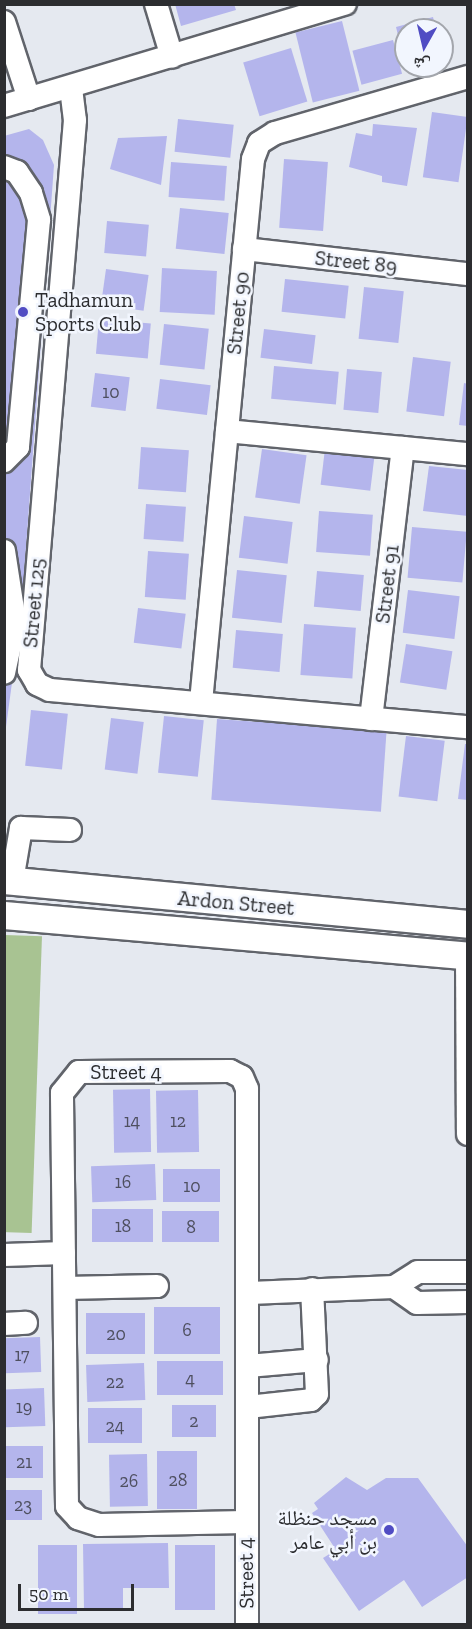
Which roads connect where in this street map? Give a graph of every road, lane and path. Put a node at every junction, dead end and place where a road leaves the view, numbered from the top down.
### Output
1 (156, 4) edge
2 (345, 4) edge
3 (4, 22) edge
4 (172, 57) junction
5 (468, 77) edge
6 (70, 88) junction
7 (29, 99) junction
8 (4, 106) edge
9 (4, 167) edge
10 (244, 249) junction
11 (468, 274) edge
12 (226, 431) junction
13 (403, 448) junction
14 (468, 454) edge
15 (4, 461) edge
16 (4, 551) edge
17 (4, 673) edge
18 (201, 702) junction
19 (371, 719) junction
20 (468, 728) edge
21 (70, 830) dead end
22 (8, 881) edge
23 (127, 893) junction
24 (4, 915) edge
25 (468, 924) edge
26 (126, 927) junction
27 (467, 956) edge
28 (468, 1134) edge
29 (64, 1253) junction
30 (4, 1255) edge
31 (468, 1272) edge
32 (157, 1286) dead end
33 (394, 1287) junction
34 (65, 1288) junction
35 (312, 1289) junction
36 (250, 1293) junction
37 (468, 1302) edge
38 (317, 1360) junction
39 (248, 1366) junction
40 (248, 1407) junction
41 (245, 1522) junction
42 (247, 1624) edge

1 - 4 street
2 - 4 street
3 - 7 street
4 - 6 street
5 - 10 street, Street 90
6 - 7 street
6 - 18 street, Street 125
7 - 8 street
9 - 15 street
10 - 11 street, Street 89
10 - 12 street, Street 90
12 - 13 street
12 - 18 street, Street 90
13 - 14 street
13 - 19 street, Street 91
16 - 17 street
18 - 19 street, Street 125
19 - 20 street, Street 125
21 - 22 street
22 - 23 main road, Ardon Street
23 - 25 main road, Ardon Street
23 - 26 main road
24 - 26 main road, Ardon Street
26 - 27 main road, Ardon Street
27 - 28 street
29 - 30 street
29 - 34 street, Street 4
29 - 36 street, Street 4
31 - 33 street
32 - 34 street
33 - 35 street
33 - 37 street
34 - 41 street, Street 4
35 - 36 street
35 - 38 street
36 - 39 street, Street 4
38 - 39 street
38 - 40 street
39 - 40 street, Street 4
40 - 41 street, Street 4
41 - 42 street, Street 4

